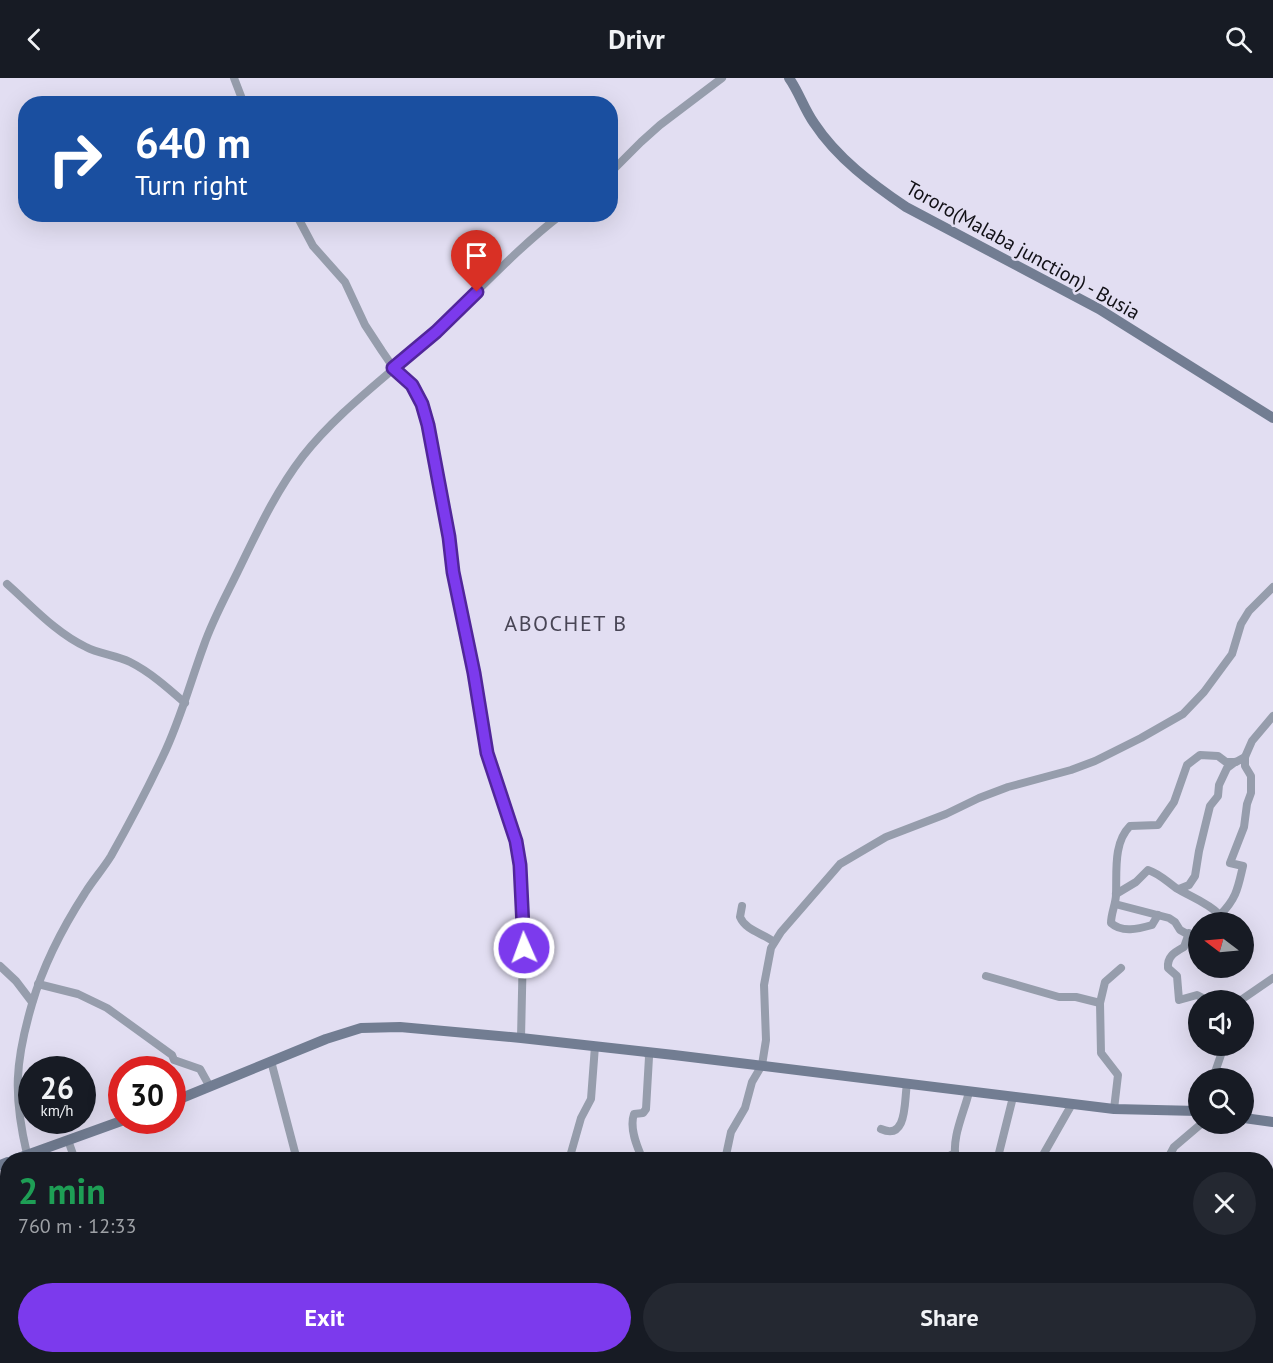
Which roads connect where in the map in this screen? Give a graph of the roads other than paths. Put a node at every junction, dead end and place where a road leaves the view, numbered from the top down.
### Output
1 (234, 78) edge
2 (722, 78) edge
3 (789, 78) edge
4 (241, 96) edge
5 (618, 165) edge
6 (300, 222) edge
7 (552, 222) edge
8 (393, 368) junction
9 (1273, 418) edge
10 (7, 584) dead end
11 (1273, 587) edge
12 (185, 703) junction
13 (1273, 716) edge
14 (1245, 757) junction
15 (1236, 762) junction
16 (1179, 889) junction
17 (1116, 894) junction
18 (1115, 904) junction
19 (742, 906) dead end
20 (1158, 915) junction
21 (1188, 933) edge
22 (1188, 936) edge
23 (774, 942) junction
24 (0, 966) edge
25 (1121, 968) dead end
26 (986, 976) dead end
27 (1273, 978) edge
28 (38, 984) junction
29 (1254, 991) edge
30 (1188, 998) edge
31 (32, 1002) junction
32 (1100, 1003) junction
33 (522, 1038) junction
34 (595, 1046) junction
35 (646, 1052) junction
36 (270, 1061) junction
37 (762, 1065) junction
38 (907, 1084) junction
39 (210, 1087) junction
40 (969, 1092) junction
41 (186, 1096) edge
42 (1013, 1097) junction
43 (1072, 1104) junction
44 (1188, 1107) edge
45 (1114, 1110) junction
46 (1254, 1119) edge
47 (1273, 1122) edge
48 (108, 1126) edge
49 (881, 1130) dead end
50 (1189, 1134) edge
51 (68, 1140) junction
52 (27, 1152) edge
53 (33, 1152) edge
54 (72, 1152) edge
55 (295, 1152) edge
56 (571, 1152) edge
57 (640, 1152) edge
58 (727, 1152) edge
59 (956, 1152) edge
60 (999, 1152) edge
61 (1045, 1152) edge
62 (1171, 1152) edge

1 - 4 street
2 - 5 street
3 - 9 main road, Tororo(Malaba junction) - Busia
6 - 8 street
7 - 8 street
8 - 12 street
8 - 33 street
10 - 12 street
11 - 23 street
12 - 28 street
13 - 14 street
14 - 15 street
14 - 16 street
15 - 16 street
15 - 17 street
16 - 17 street
17 - 18 street
18 - 20 street
18 - 20 street
19 - 23 street
20 - 21 street
22 - 30 street
23 - 37 street
24 - 31 street
25 - 32 street
26 - 32 street
27 - 29 street
28 - 31 street
28 - 39 street
31 - 52 street
32 - 45 street
33 - 34 main road
33 - 36 main road
34 - 35 main road
34 - 56 street
35 - 37 main road
35 - 57 street
36 - 39 main road
36 - 55 street
37 - 38 main road
37 - 58 street
38 - 40 main road
38 - 49 street
39 - 41 main road
40 - 42 main road
40 - 59 street
42 - 43 main road
42 - 60 street
43 - 45 main road
43 - 61 street
44 - 45 main road
46 - 47 main road
48 - 51 main road
50 - 62 street
51 - 53 main road
51 - 54 street

